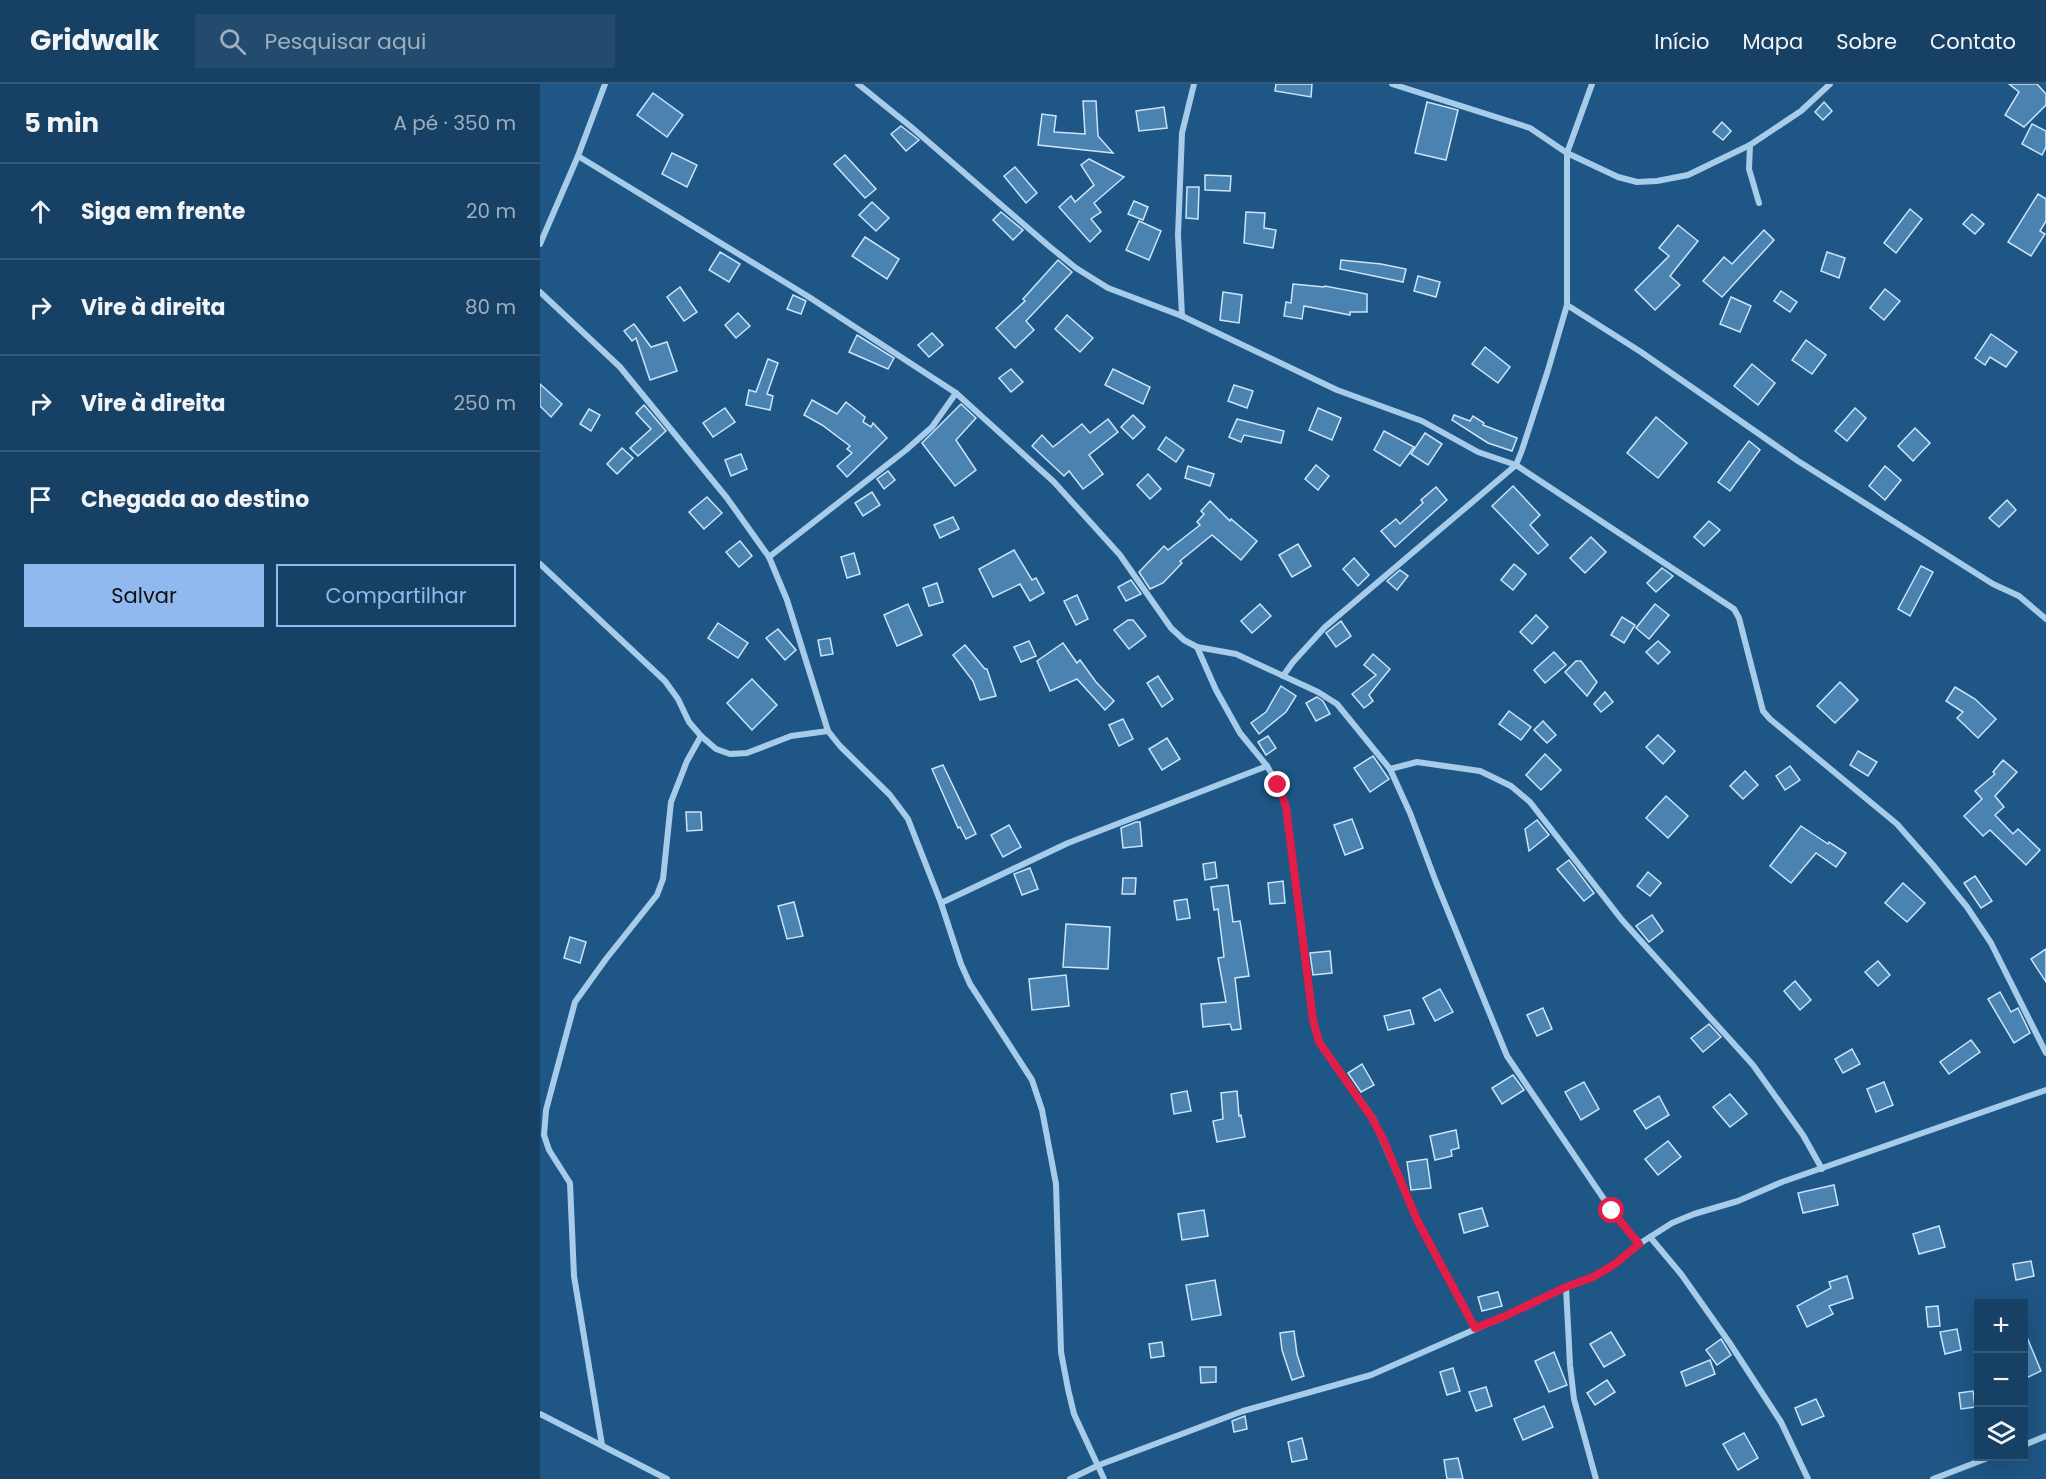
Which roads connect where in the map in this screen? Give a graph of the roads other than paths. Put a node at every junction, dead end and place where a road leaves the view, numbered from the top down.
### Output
1 (605, 84) edge
2 (858, 84) edge
3 (1194, 84) edge
4 (1392, 84) edge
5 (1592, 84) edge
6 (1830, 84) edge
7 (1750, 145) junction
8 (1568, 153) junction
9 (578, 156) junction
10 (1759, 203) dead end
11 (540, 244) edge
12 (540, 292) edge
13 (1566, 305) junction
14 (1182, 316) junction
15 (956, 393) junction
16 (1516, 465) junction
17 (769, 557) junction
18 (540, 564) edge
19 (2046, 619) edge
20 (1197, 647) junction
21 (1283, 676) junction
22 (828, 730) junction
23 (701, 736) junction
24 (1267, 766) junction
25 (1390, 769) junction
26 (941, 903) junction
27 (2046, 1053) edge
28 (2046, 1089) edge
29 (1822, 1169) junction
30 (1650, 1237) junction
31 (1639, 1244) junction
32 (1566, 1287) junction
33 (1475, 1328) junction
34 (540, 1414) edge
35 (2046, 1437) edge
36 (2028, 1444) edge
37 (602, 1445) junction
38 (1980, 1461) edge
39 (1099, 1465) junction
40 (667, 1479) edge
41 (1070, 1479) edge
42 (1104, 1479) edge
43 (1596, 1479) edge
44 (1808, 1479) edge
45 (1933, 1479) edge

1 - 9 street
2 - 14 street
3 - 14 street
4 - 8 street
5 - 8 street
6 - 7 street
7 - 8 street
7 - 10 street
8 - 13 street
9 - 11 street
9 - 15 street
12 - 17 street
13 - 16 street
13 - 19 street
14 - 16 street
15 - 17 street
15 - 20 street
16 - 21 street
16 - 27 street
17 - 22 street
18 - 23 street
20 - 21 street
20 - 24 street
21 - 25 street
22 - 23 street
22 - 26 street
23 - 37 street
24 - 26 street
24 - 33 street
25 - 29 street
25 - 31 street
26 - 39 street
28 - 29 street
29 - 30 street
30 - 31 street
30 - 44 street
31 - 32 street
32 - 33 street
32 - 43 street
33 - 39 street
34 - 37 street
35 - 36 street
37 - 40 street
38 - 45 street
39 - 41 street
39 - 42 street

